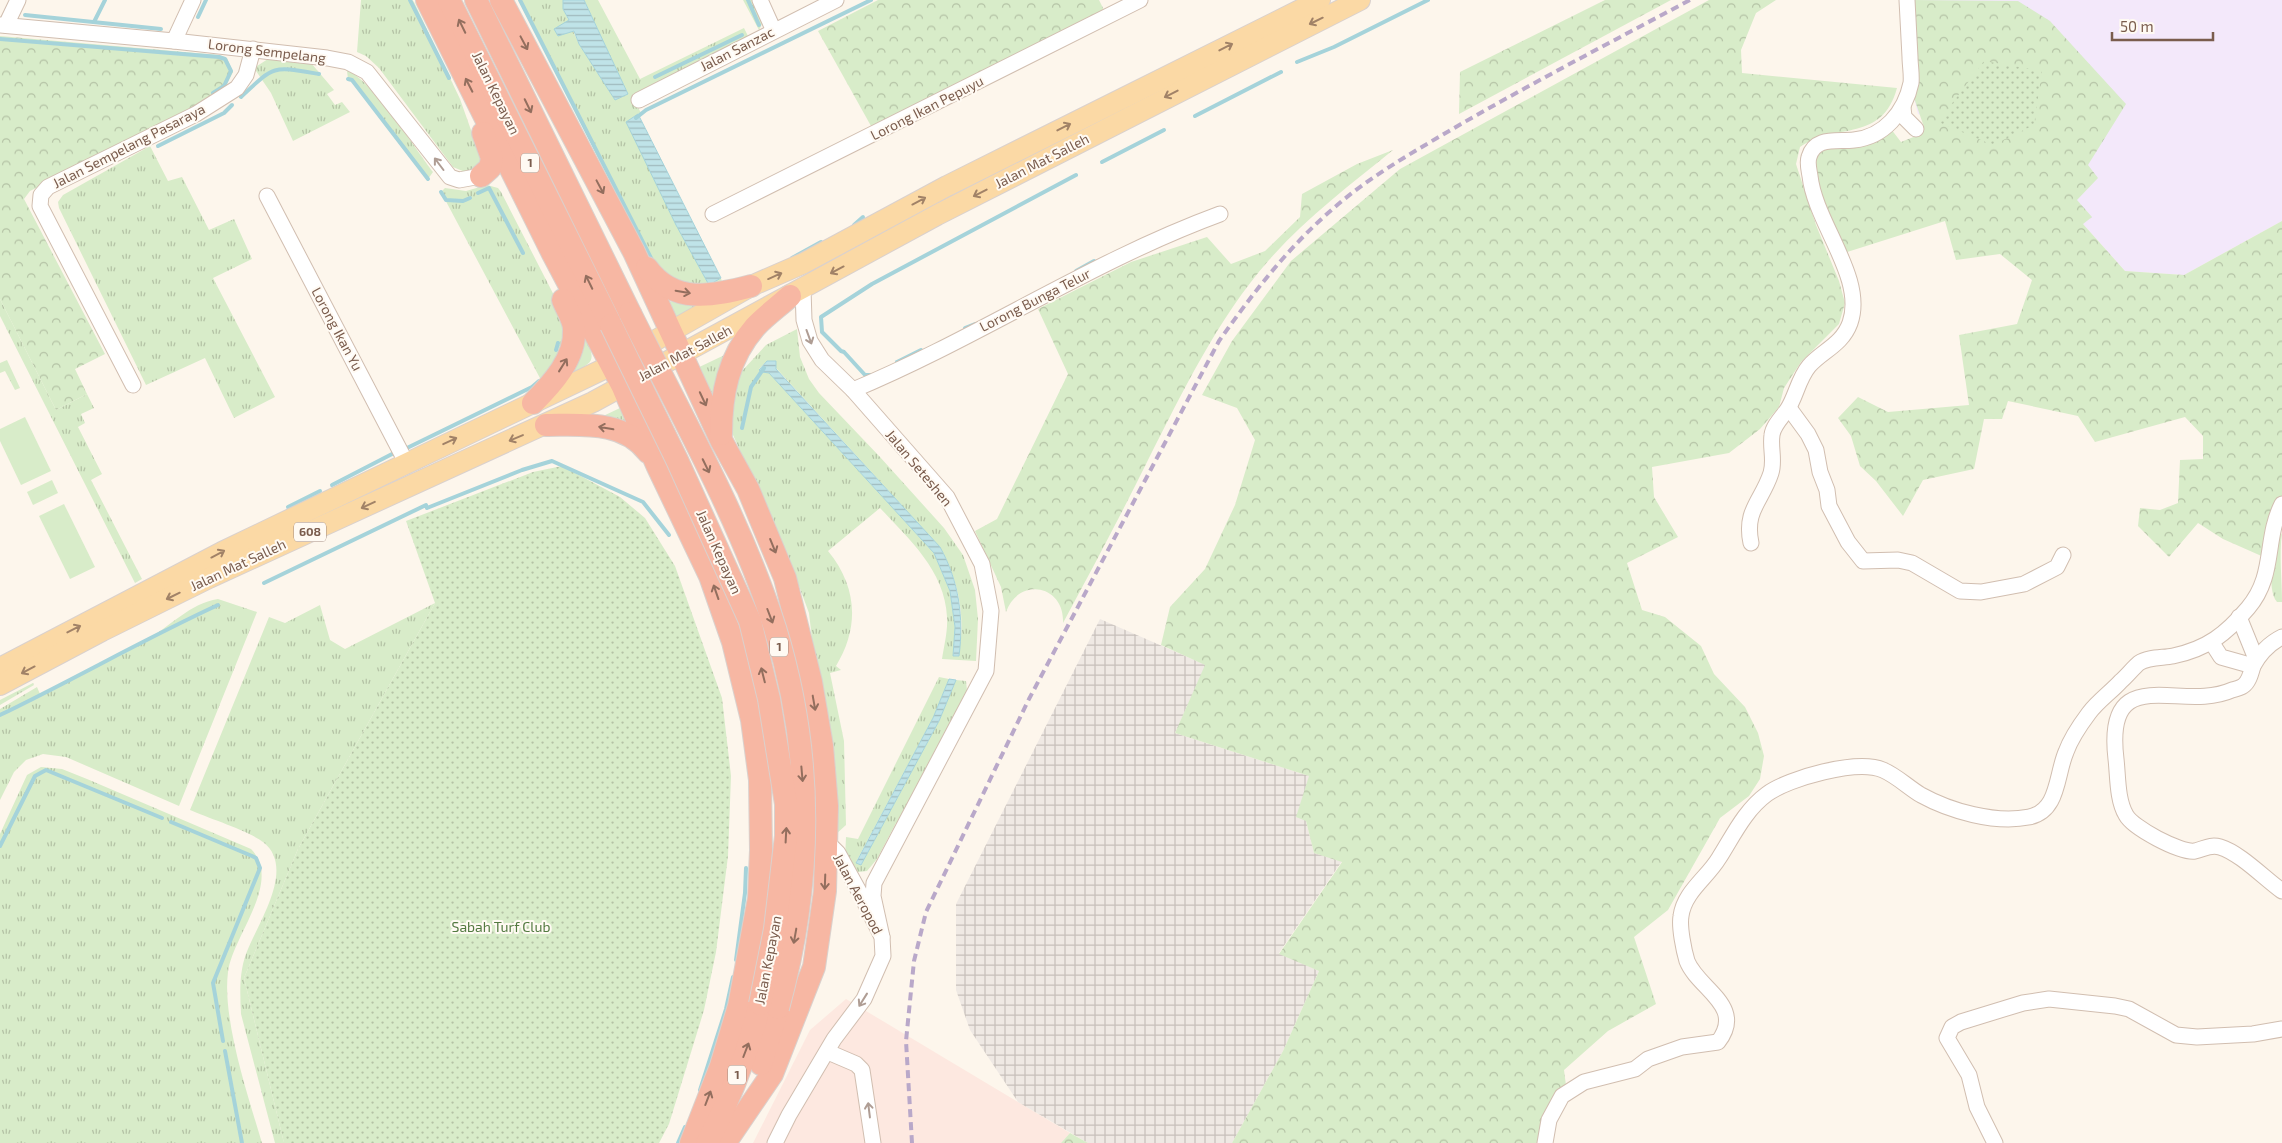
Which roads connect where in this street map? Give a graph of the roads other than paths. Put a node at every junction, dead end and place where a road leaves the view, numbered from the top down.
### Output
1 (18, 0) edge
2 (193, 0) edge
3 (427, 0) edge
4 (450, 0) edge
5 (476, 0) edge
6 (501, 0) edge
7 (760, 0) edge
8 (836, 0) edge
9 (1140, 0) edge
10 (1320, 0) edge
11 (1360, 0) edge
12 (1907, 0) edge
13 (3, 25) edge
14 (774, 31) junction
15 (174, 41) junction
16 (253, 49) junction
17 (639, 100) dead end
18 (1903, 106) junction
19 (483, 112) junction
20 (1916, 129) dead end
21 (481, 176) junction
22 (267, 196) dead end
23 (529, 204) junction
24 (713, 214) dead end
25 (1220, 214) dead end
26 (634, 252) junction
27 (553, 254) junction
28 (751, 286) junction
29 (796, 292) junction
30 (671, 331) junction
31 (683, 355) junction
32 (612, 365) junction
33 (133, 386) dead end
34 (623, 387) junction
35 (852, 390) junction
36 (532, 403) junction
37 (1789, 408) junction
38 (546, 426) junction
39 (721, 440) junction
40 (406, 462) junction
41 (657, 465) junction
42 (2282, 504) edge
43 (1751, 543) dead end
44 (2063, 555) dead end
45 (2239, 617) junction
46 (2282, 637) edge
47 (2212, 643) junction
48 (2256, 661) junction
49 (0, 668) edge
50 (0, 685) edge
51 (827, 842) junction
52 (888, 854) junction
53 (851, 878) junction
54 (2282, 891) edge
55 (882, 937) junction
56 (769, 1006) junction
57 (2282, 1029) edge
58 (828, 1052) junction
59 (812, 1076) junction
60 (691, 1143) edge
61 (707, 1143) edge
62 (725, 1143) edge
63 (768, 1143) edge
64 (775, 1143) edge
65 (873, 1143) edge
66 (1545, 1143) edge
67 (1995, 1143) edge

1 - 13 street
2 - 15 street
19 -> 3 highway
56 -> 4 highway, Jalan Kepayan / 1, bridge
5 -> 56 highway, Jalan Kepayan / 1, bridge
6 -> 26 highway
7 - 14 street
8 - 14 street, Jalan Sanzac
9 - 24 street, Lorong Ikan Pepuyu
28 -> 10 main road, Jalan Mat Salleh
11 -> 29 main road, Jalan Mat Salleh
12 - 18 street
13 - 15 street, Lorong Sempelang
14 - 17 street, Jalan Sanzac
15 - 16 street, Lorong Sempelang
21 -> 16 street, Lorong Sempelang
16 - 33 street, Jalan Sempelang Pasaraya
18 - 20 street
18 - 37 street
19 - 21 highway
19 - 23 highway
21 - 23 highway
22 - 40 street, Lorong Ikan Yu
23 - 27 highway
25 - 35 street, Lorong Bunga Telur
26 -> 28 highway
26 - 30 highway
27 - 32 highway
36 -> 27 highway
28 - 30 main road, Jalan Mat Salleh
29 - 31 main road, Jalan Mat Salleh
29 -> 35 street, Jalan Seteshen
29 - 39 highway
30 - 31 highway
30 - 32 main road, Jalan Mat Salleh / 608
31 - 34 main road, Jalan Mat Salleh / 608
31 -> 39 highway
32 - 34 highway
32 - 36 main road, Jalan Mat Salleh / 608
34 - 38 main road, Jalan Mat Salleh / 608
34 - 41 highway
35 - 52 street, Jalan Seteshen
40 -> 36 main road, Jalan Mat Salleh / 608
37 - 43 street
37 - 44 street
41 -> 38 highway
38 -> 50 main road, Jalan Mat Salleh / 608
39 -> 51 highway
49 -> 40 main road, Jalan Mat Salleh / 608
60 -> 41 highway
42 - 45 street
45 - 47 street
45 - 48 street
46 - 48 street
47 - 48 street
47 - 66 street
48 - 54 street
51 - 53 street, Jalan Aeropod
51 -> 62 highway
52 - 53 street, Jalan Seteshen
52 - 55 street, Jalan Seteshen
53 - 55 street, Jalan Aeropod
55 -> 58 street, Jalan Aeropod
61 -> 56 highway, Jalan Kepayan / 1
56 - 62 highway, Jalan Kepayan / 1
57 - 67 street
58 - 59 street, Jalan Aeropod
65 -> 58 street
59 - 63 street
59 - 64 street, Jalan Aeropod

